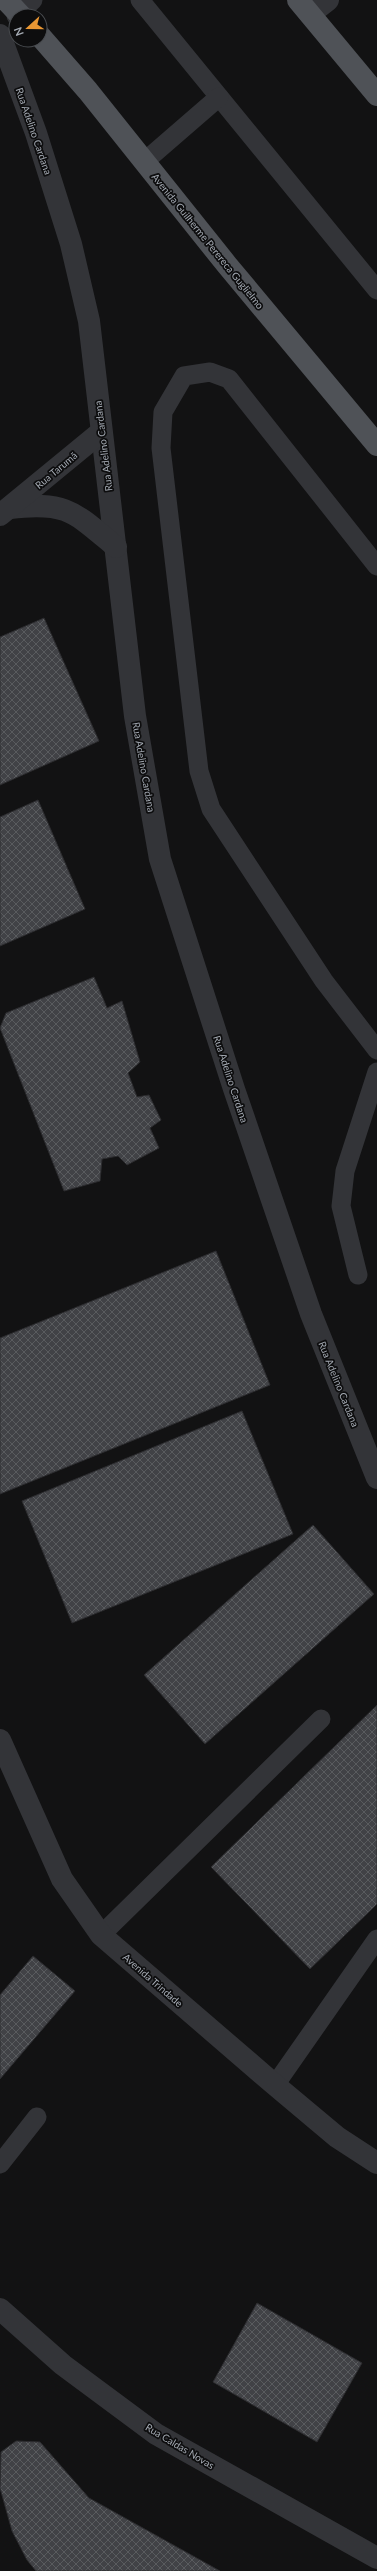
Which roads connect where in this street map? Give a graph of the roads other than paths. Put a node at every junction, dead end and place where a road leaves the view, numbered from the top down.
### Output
1 (140, 0) edge
2 (328, 0) edge
3 (304, 7) edge
4 (8, 22) edge
5 (0, 31) edge
6 (0, 35) edge
7 (48, 45) edge
8 (377, 95) edge
9 (219, 96) junction
10 (144, 162) junction
11 (377, 290) edge
12 (101, 432) junction
13 (377, 445) edge
14 (5, 512) edge
15 (116, 547) junction
16 (377, 566) edge
17 (377, 1050) edge
18 (377, 1072) edge
19 (358, 1275) dead end
20 (377, 1478) edge
21 (321, 1719) dead end
22 (0, 1740) edge
23 (101, 1935) junction
24 (377, 1939) edge
25 (275, 2085) junction
26 (37, 2117) dead end
27 (377, 2163) edge
28 (0, 2164) edge
29 (0, 2309) edge
30 (377, 2558) edge

1 - 9 lane
2 - 3 street
3 - 8 main road
4 - 5 lane
6 - 12 street, Rua Adelino Cardana
7 - 10 main road, Avenida Guilherme Perereca Guglielmo
9 - 10 lane
9 - 11 lane
10 - 13 main road, Avenida Guilherme Perereca Guglielmo
12 - 14 street, Rua Tarumã
12 - 15 street, Rua Adelino Cardana
14 - 15 street, Rua Tarumã
15 - 20 street, Rua Adelino Cardana
16 - 17 lane
18 - 19 lane
21 - 23 lane
22 - 23 street, Avenida Trindade
23 - 25 street, Avenida Trindade
24 - 25 lane
25 - 27 street, Avenida Trindade
26 - 28 lane
29 - 30 street, Rua Caldas Novas

